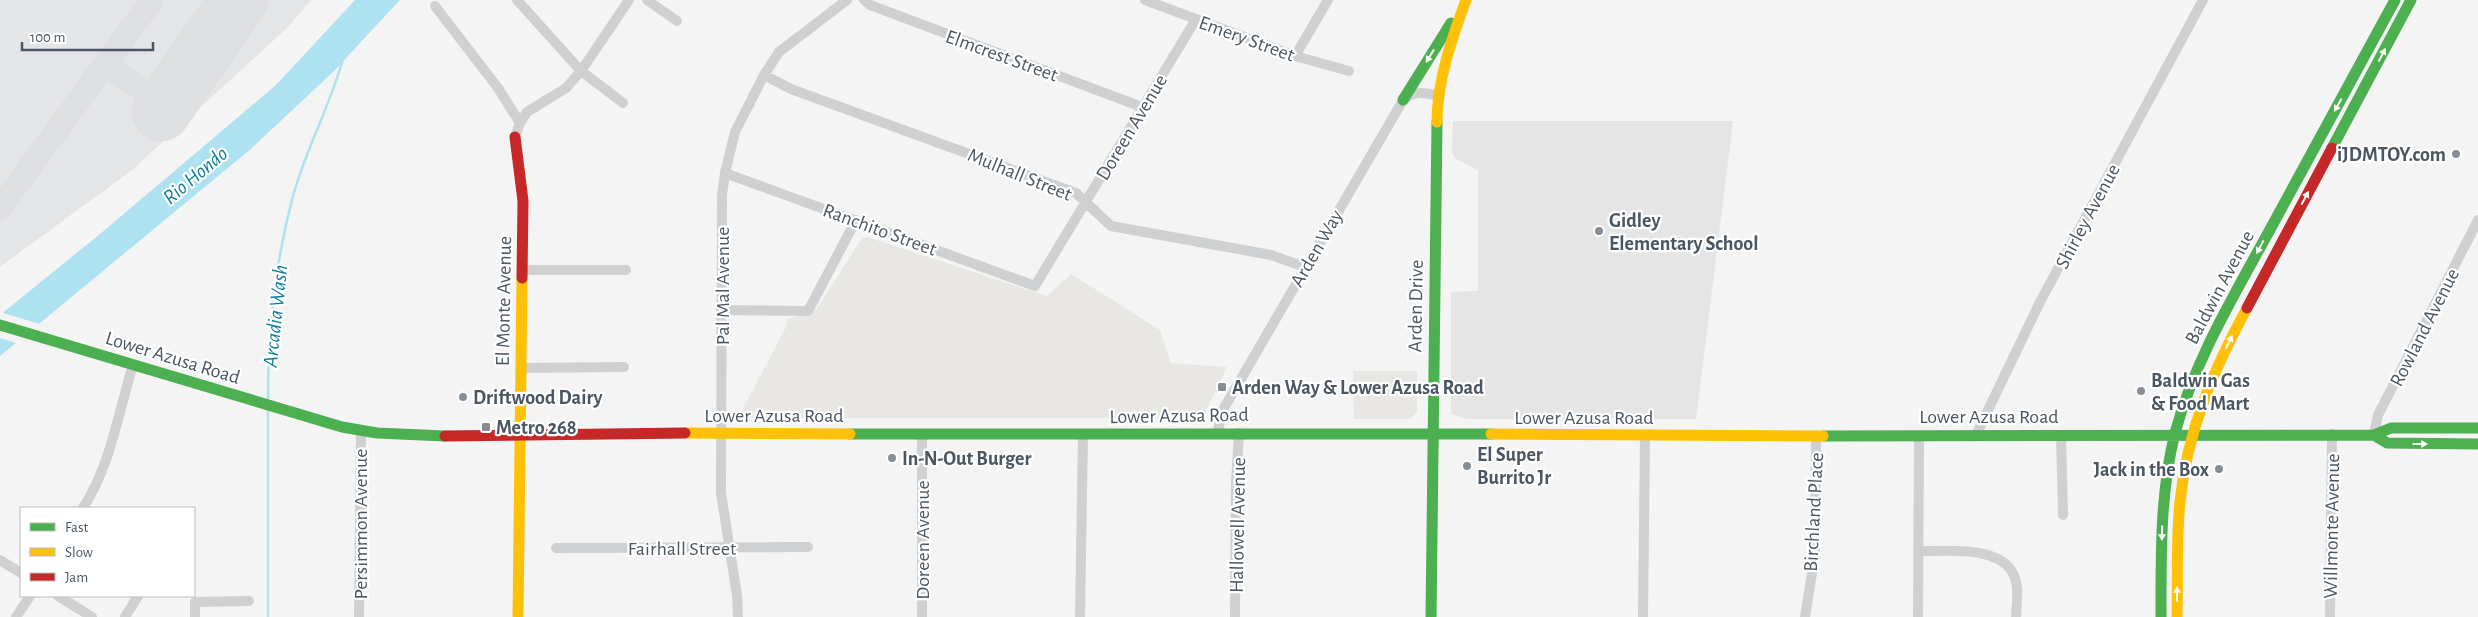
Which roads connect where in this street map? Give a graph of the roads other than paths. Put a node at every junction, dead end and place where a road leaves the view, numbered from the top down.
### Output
1 (517, 0) edge
2 (629, 0) edge
3 (647, 0) edge
4 (847, 0) edge
5 (864, 0) edge
6 (1146, 0) edge
7 (1328, 0) edge
8 (1466, 0) edge
9 (2203, 0) edge
10 (2395, 0) edge
11 (2411, 0) edge
12 (435, 6) dead end
13 (1196, 20) junction
14 (677, 21) dead end
15 (1295, 56) junction
16 (581, 71) junction
17 (1350, 71) dead end
18 (764, 75) junction
19 (1440, 96) junction
20 (1404, 100) junction
21 (623, 103) dead end
22 (1142, 107) junction
23 (520, 123) junction
24 (515, 137) joint
25 (725, 172) junction
26 (1085, 203) junction
27 (856, 220) junction
28 (2478, 220) edge
29 (1305, 267) junction
30 (522, 270) junction
31 (626, 270) dead end
32 (1035, 286) joint
33 (721, 310) junction
34 (0, 325) edge
35 (133, 364) junction
36 (624, 367) dead end
37 (522, 368) junction
38 (2478, 428) edge
39 (361, 431) junction
40 (721, 433) junction
41 (1217, 433) junction
42 (1239, 433) junction
43 (922, 434) junction
44 (1433, 434) junction
45 (2175, 434) junction
46 (2332, 434) junction
47 (520, 435) junction
48 (1083, 435) junction
49 (1976, 435) junction
50 (2061, 435) junction
51 (2374, 435) junction
52 (1645, 436) junction
53 (1816, 436) junction
54 (1919, 436) junction
55 (2192, 436) junction
56 (2478, 444) edge
57 (84, 507) edge
58 (2063, 515) dead end
59 (808, 547) dead end
60 (556, 548) dead end
61 (730, 548) junction
62 (1918, 551) junction
63 (0, 560) edge
64 (20, 572) edge
65 (29, 597) edge
66 (60, 597) edge
67 (137, 597) edge
68 (249, 601) dead end
69 (16, 617) edge
70 (92, 617) edge
71 (125, 617) edge
72 (195, 617) edge
73 (359, 617) edge
74 (518, 617) edge
75 (738, 617) edge
76 (922, 617) edge
77 (1080, 617) edge
78 (1235, 617) edge
79 (1431, 617) edge
80 (1643, 617) edge
81 (1805, 617) edge
82 (1918, 617) edge
83 (2016, 617) edge
84 (2161, 617) edge
85 (2177, 617) edge
86 (2330, 617) edge

1 - 16 street
2 - 16 street
3 - 14 street
4 - 18 street, Pal Mal Avenue
5 - 22 street, Elmcrest Street
6 - 13 street, Emery Street
7 - 15 street
8 - 19 main road, Arden Drive
8 -> 20 main road
9 - 49 street, Shirley Avenue
10 -> 45 main road, Baldwin Avenue
55 -> 11 main road, Baldwin Avenue
12 - 23 street
13 - 15 street, Emery Street
13 - 22 street, Doreen Avenue
15 - 17 street, Emery Street
16 - 21 street
16 - 23 street
18 - 25 street, Pal Mal Avenue
18 - 26 street, Mulhall Street
19 - 20 street
19 - 44 main road, Arden Drive
20 - 29 street, Arden Way
22 - 26 street, Doreen Avenue
23 - 24 street
24 - 30 main road, El Monte Avenue
25 - 27 street, Ranchito Street
25 - 33 street, Pal Mal Avenue
26 - 29 street, Mulhall Street
26 - 32 street, Doreen Avenue
27 - 32 street, Ranchito Street
27 - 33 street
28 - 51 street, Rowland Avenue
29 - 41 street, Arden Way
30 - 31 street
30 - 37 main road, El Monte Avenue
33 - 40 street, Pal Mal Avenue
34 - 35 main road, Lower Azusa Road
35 - 39 main road, Lower Azusa Road
35 - 57 street
36 - 37 street
37 - 47 main road, El Monte Avenue
38 - 51 main road, Lower Azusa Road
39 - 47 main road, Lower Azusa Road
39 - 73 street, Persimmon Avenue
40 - 43 main road, Lower Azusa Road
40 - 47 main road, Lower Azusa Road
40 - 61 street, Pal Mal Avenue
41 - 42 main road, Lower Azusa Road
41 - 48 main road, Lower Azusa Road
42 - 44 main road, Lower Azusa Road
42 - 78 street, Hallowell Avenue
43 - 48 main road, Lower Azusa Road
43 - 76 street, Doreen Avenue
44 - 52 main road, Lower Azusa Road
44 - 79 main road, Arden Drive
45 - 50 main road, Lower Azusa Road
45 - 55 main road, Lower Azusa Road
45 -> 84 main road, Baldwin Avenue
46 - 51 main road, Lower Azusa Road
46 - 55 main road, Lower Azusa Road
46 - 86 street, Willmonte Avenue
47 - 74 main road, El Monte Avenue
48 - 77 street
49 - 50 main road, Lower Azusa Road
49 - 54 main road, Lower Azusa Road
50 - 58 street
51 -> 56 main road, Lower Azusa Road
52 - 53 main road, Lower Azusa Road
52 - 80 street
53 - 54 main road, Lower Azusa Road
53 - 81 street, Birchland Place
54 - 62 street
85 -> 55 main road, Baldwin Avenue
59 - 61 street, Fairhall Street
60 - 61 street, Fairhall Street
61 - 75 street, Pal Mal Avenue
62 - 82 street
62 - 83 street
63 - 64 street
65 - 69 street
66 - 70 street
67 - 71 street
68 - 72 street

